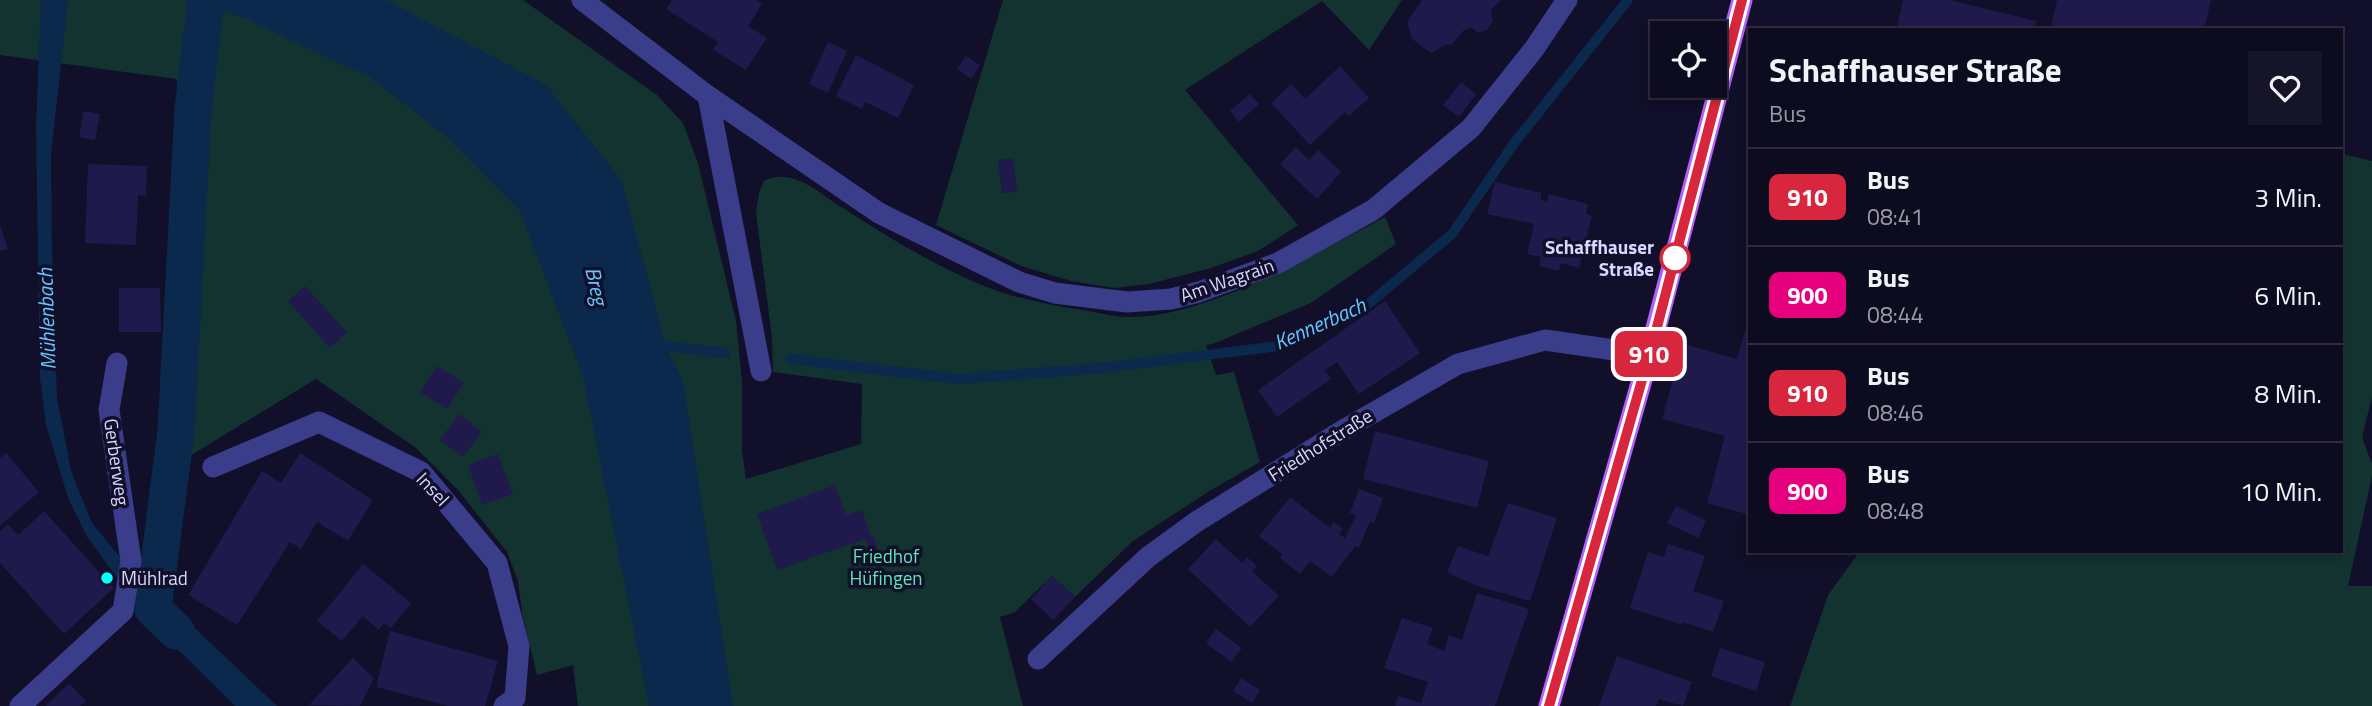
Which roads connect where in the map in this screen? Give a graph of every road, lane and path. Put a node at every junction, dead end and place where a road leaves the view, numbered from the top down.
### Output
1 (582, 0) edge
2 (1567, 0) edge
3 (1742, 0) edge
4 (708, 96) junction
5 (1649, 355) junction
6 (117, 363) dead end
7 (761, 371) dead end
8 (213, 467) dead end
9 (1038, 659) dead end
10 (20, 706) edge
11 (504, 706) edge
12 (1549, 706) edge

1 - 4 street, Am Wagrain
2 - 4 street, Am Wagrain
3 - 5 main road
4 - 7 street
5 - 9 street, Friedhofstraße
5 - 12 main road
6 - 10 street, Gerberweg
8 - 11 street, Insel

